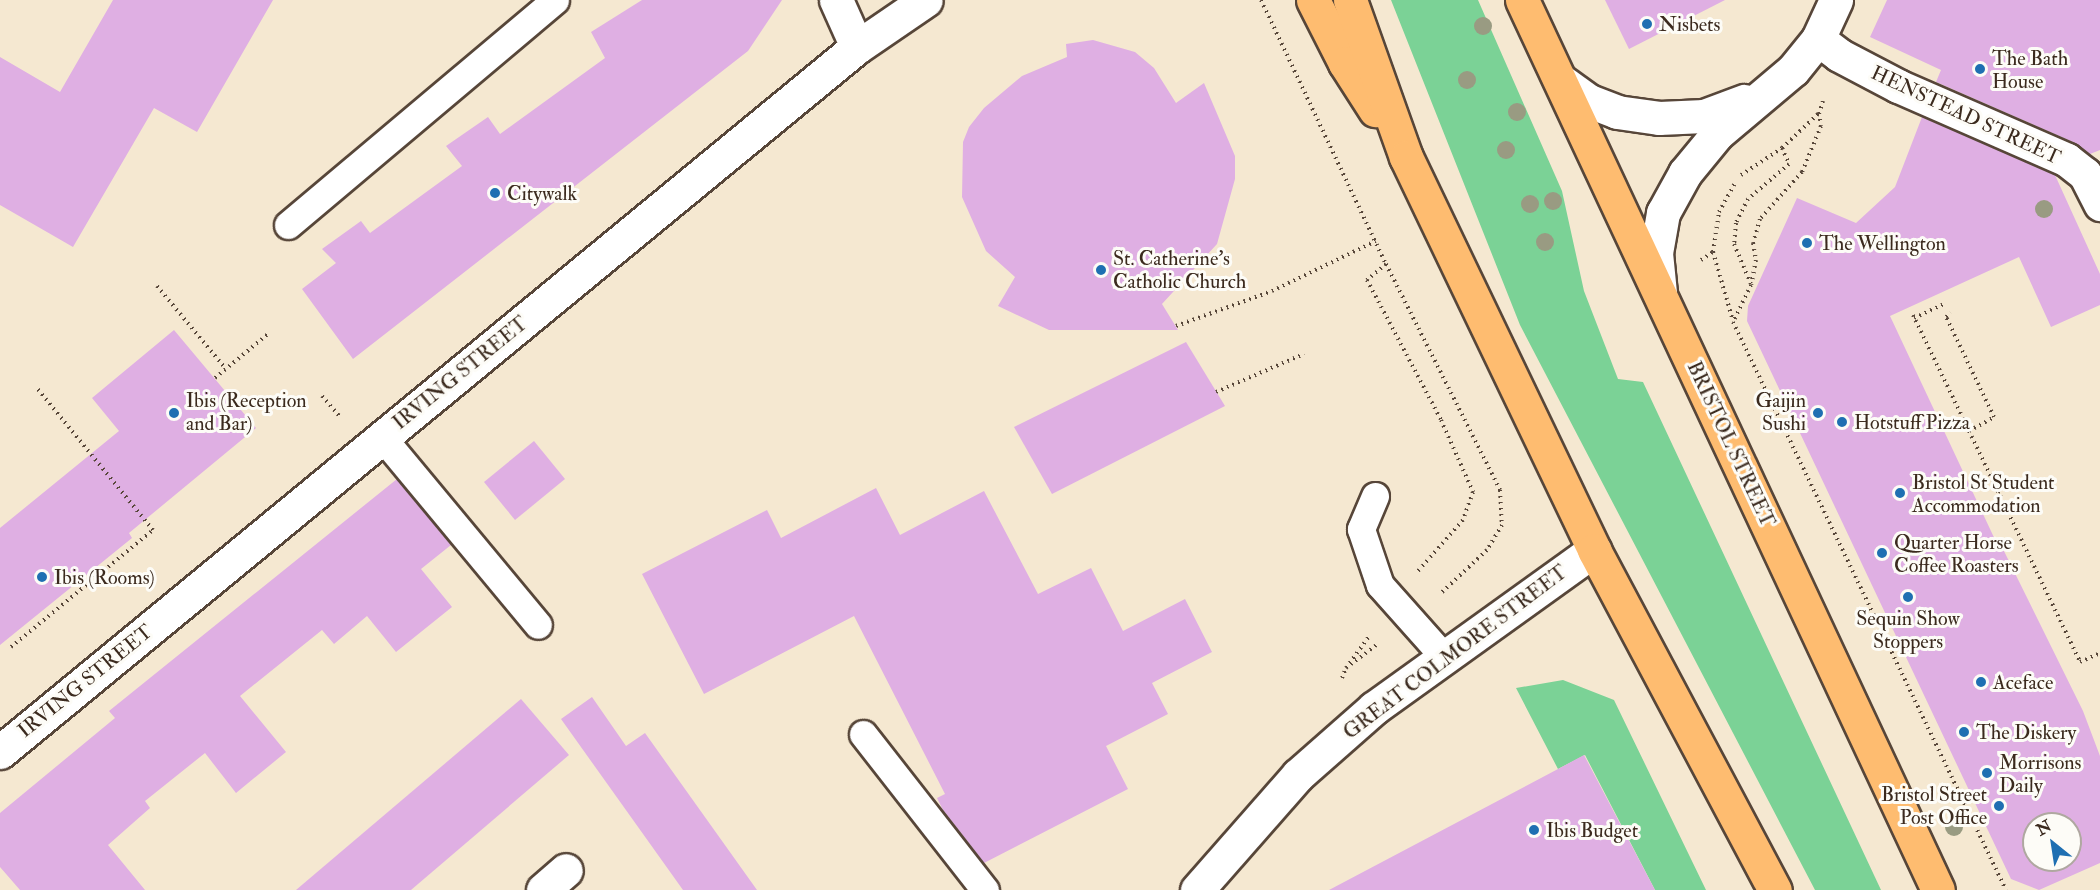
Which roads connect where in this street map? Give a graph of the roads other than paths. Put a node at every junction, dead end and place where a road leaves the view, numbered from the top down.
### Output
1 (555, 0) edge
2 (836, 0) edge
3 (926, 0) edge
4 (1313, 0) edge
5 (1350, 0) edge
6 (1522, 0) edge
7 (1836, 0) edge
8 (857, 47) junction
9 (1829, 47) junction
10 (1560, 80) junction
11 (1764, 93) junction
12 (1406, 157) junction
13 (2100, 204) edge
14 (288, 225) dead end
15 (1660, 293) junction
16 (382, 437) junction
17 (1375, 496) dead end
18 (1594, 550) junction
19 (538, 625) dead end
20 (1446, 659) junction
21 (863, 734) dead end
22 (0, 752) edge
23 (985, 890) edge
24 (1197, 890) edge
25 (1775, 890) edge
26 (1938, 890) edge

1 - 14 lane
2 - 8 street
3 - 8 street, IRVING STREET
4 - 12 highway
5 - 12 highway
6 - 10 highway, BRISTOL STREET
7 - 9 street
8 - 16 street, IRVING STREET
9 - 11 street
9 - 13 street, HENSTEAD STREET
10 - 11 street
10 - 15 highway, BRISTOL STREET
11 - 15 street
12 - 18 highway
15 - 26 highway, BRISTOL STREET
16 - 19 lane
16 - 22 street, IRVING STREET
17 - 20 lane
18 - 20 street, GREAT COLMORE STREET
18 - 25 highway
20 - 24 street, GREAT COLMORE STREET
21 - 23 lane

